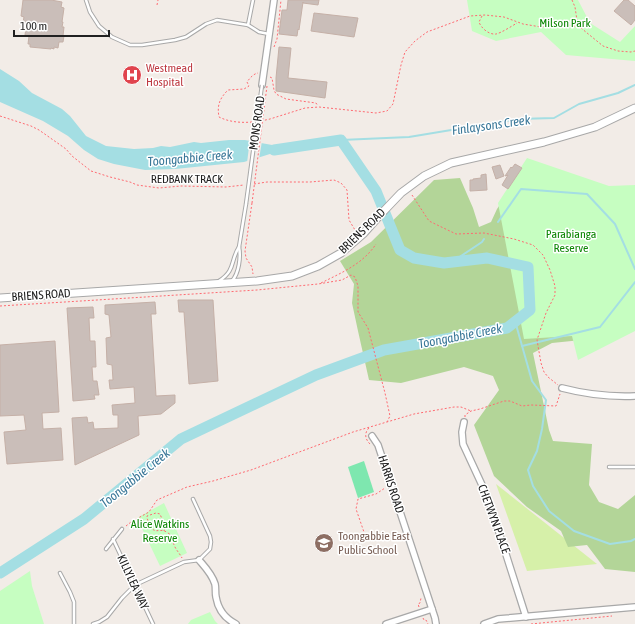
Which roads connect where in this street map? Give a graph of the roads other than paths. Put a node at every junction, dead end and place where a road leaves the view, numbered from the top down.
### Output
1 (86, 0) edge
2 (253, 0) edge
3 (274, 0) edge
4 (248, 25) junction
5 (269, 34) junction
6 (265, 86) joint
7 (635, 108) edge
8 (239, 247) junction
9 (230, 283) junction
10 (215, 284) junction
11 (0, 298) edge
12 (562, 388) road end
13 (635, 396) edge
14 (464, 422) road end
15 (372, 436) dead end
16 (609, 467) dead end
17 (635, 467) edge
18 (193, 499) dead end
19 (122, 529) road end
20 (113, 539) junction
21 (106, 549) dead end
22 (199, 560) junction
23 (60, 573) dead end
24 (135, 585) junction
25 (635, 607) edge
26 (432, 608) junction
27 (526, 616) junction
28 (99, 623) edge
29 (74, 624) edge
30 (93, 624) edge
31 (153, 624) edge
32 (236, 624) edge
33 (386, 624) edge
34 (436, 624) edge
35 (484, 624) edge

1 - 4 lane
2 - 4 lane
3 - 5 street, MONS ROAD
4 - 5 lane
5 - 6 street, MONS ROAD
6 - 8 lane, MONS ROAD, bridge
7 - 9 street, BRIENS ROAD
8 - 9 lane, MONS ROAD
8 - 10 lane, MONS ROAD
9 - 10 street, BRIENS ROAD
10 - 11 street, BRIENS ROAD
12 - 13 street
14 - 27 street, CHETWYN PLACE
15 - 26 street, HARRIS ROAD
16 - 17 lane
18 - 22 lane
19 - 20 lane, KILLYLEA WAY
20 - 21 lane, KILLYLEA WAY
20 - 24 lane, KILLYLEA WAY
22 - 24 lane
22 - 32 street
23 - 29 lane
24 - 28 lane
24 - 31 lane, KILLYLEA WAY
25 - 27 street
26 - 33 street
26 - 34 street, HARRIS ROAD
27 - 35 street
28 - 30 lane

